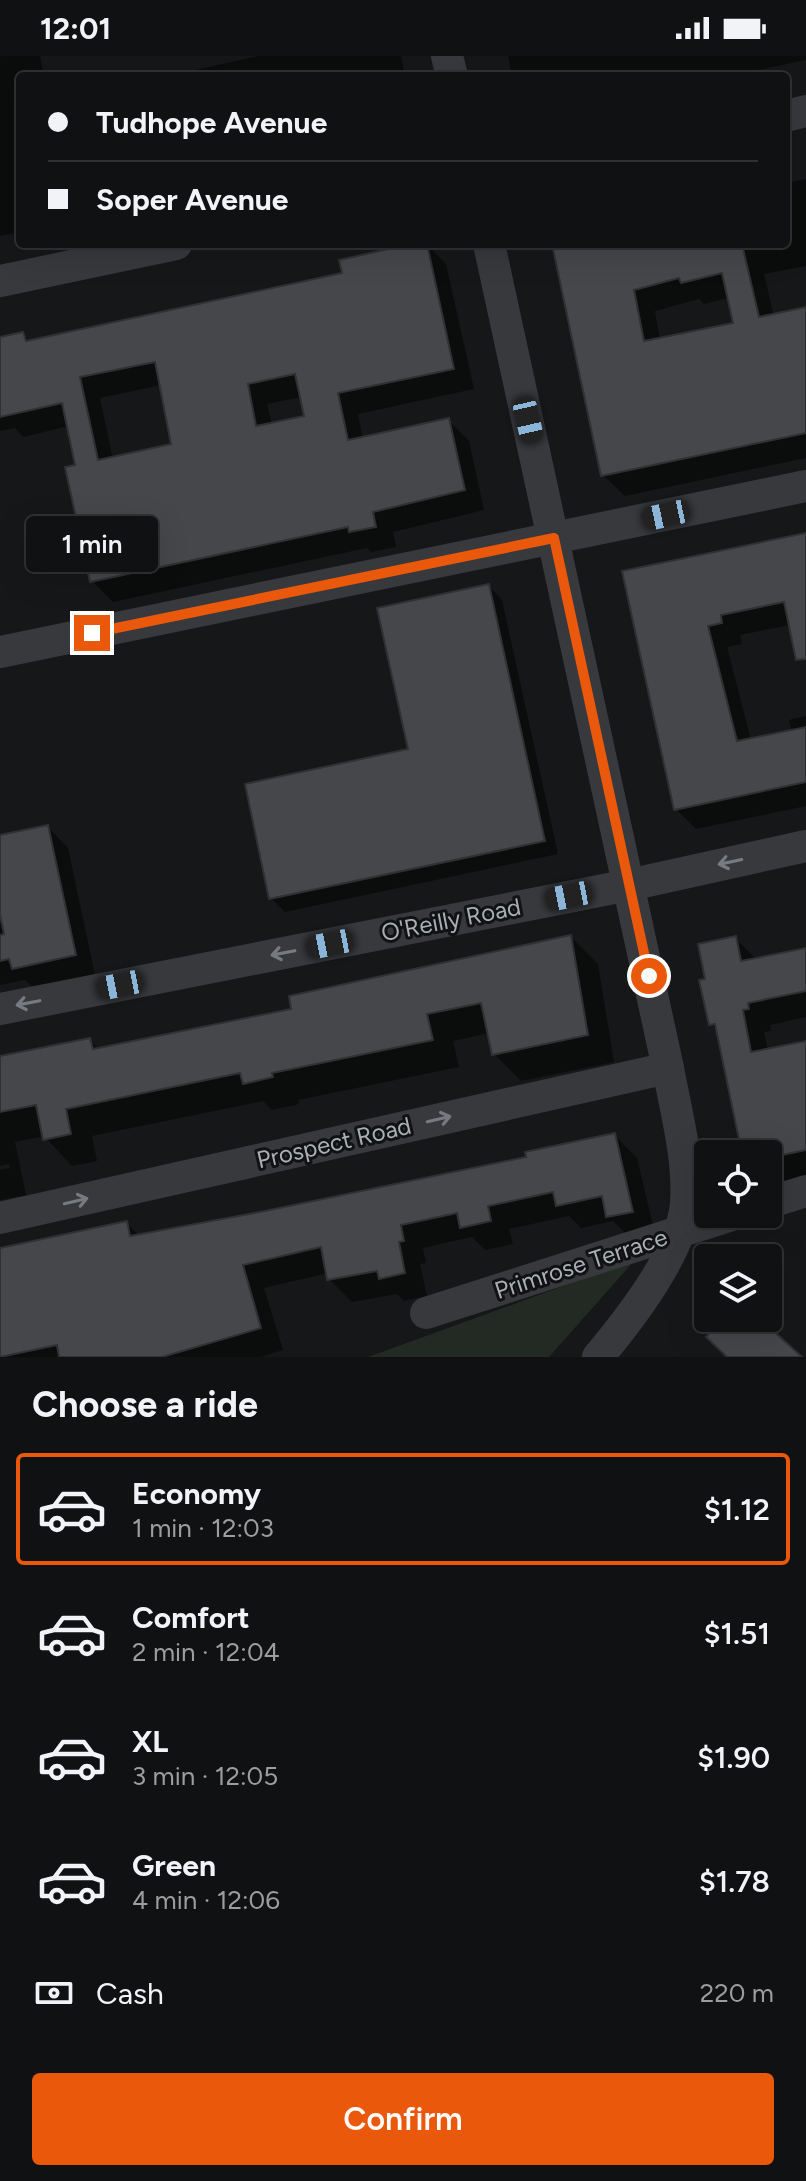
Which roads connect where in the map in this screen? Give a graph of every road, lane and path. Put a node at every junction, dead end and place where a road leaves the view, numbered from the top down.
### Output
1 (157, 248) edge
2 (490, 248) edge
3 (0, 281) edge
4 (806, 486) edge
5 (554, 538) junction
6 (0, 652) edge
7 (806, 846) edge
8 (629, 885) junction
9 (0, 1009) edge
10 (668, 1068) junction
11 (806, 1191) edge
12 (782, 1199) edge
13 (0, 1218) edge
14 (694, 1227) edge
15 (677, 1233) junction
16 (426, 1313) dead end
17 (598, 1357) edge

1 - 3 street
2 - 5 street
4 - 5 street
5 - 6 street
5 - 8 street
7 -> 8 street, O'Reilly Road
8 -> 9 street, O'Reilly Road
8 - 10 street
13 -> 10 street, Prospect Road
10 - 15 street
11 - 12 street
14 - 15 street, Primrose Terrace
15 - 16 street, Primrose Terrace
15 - 17 street

